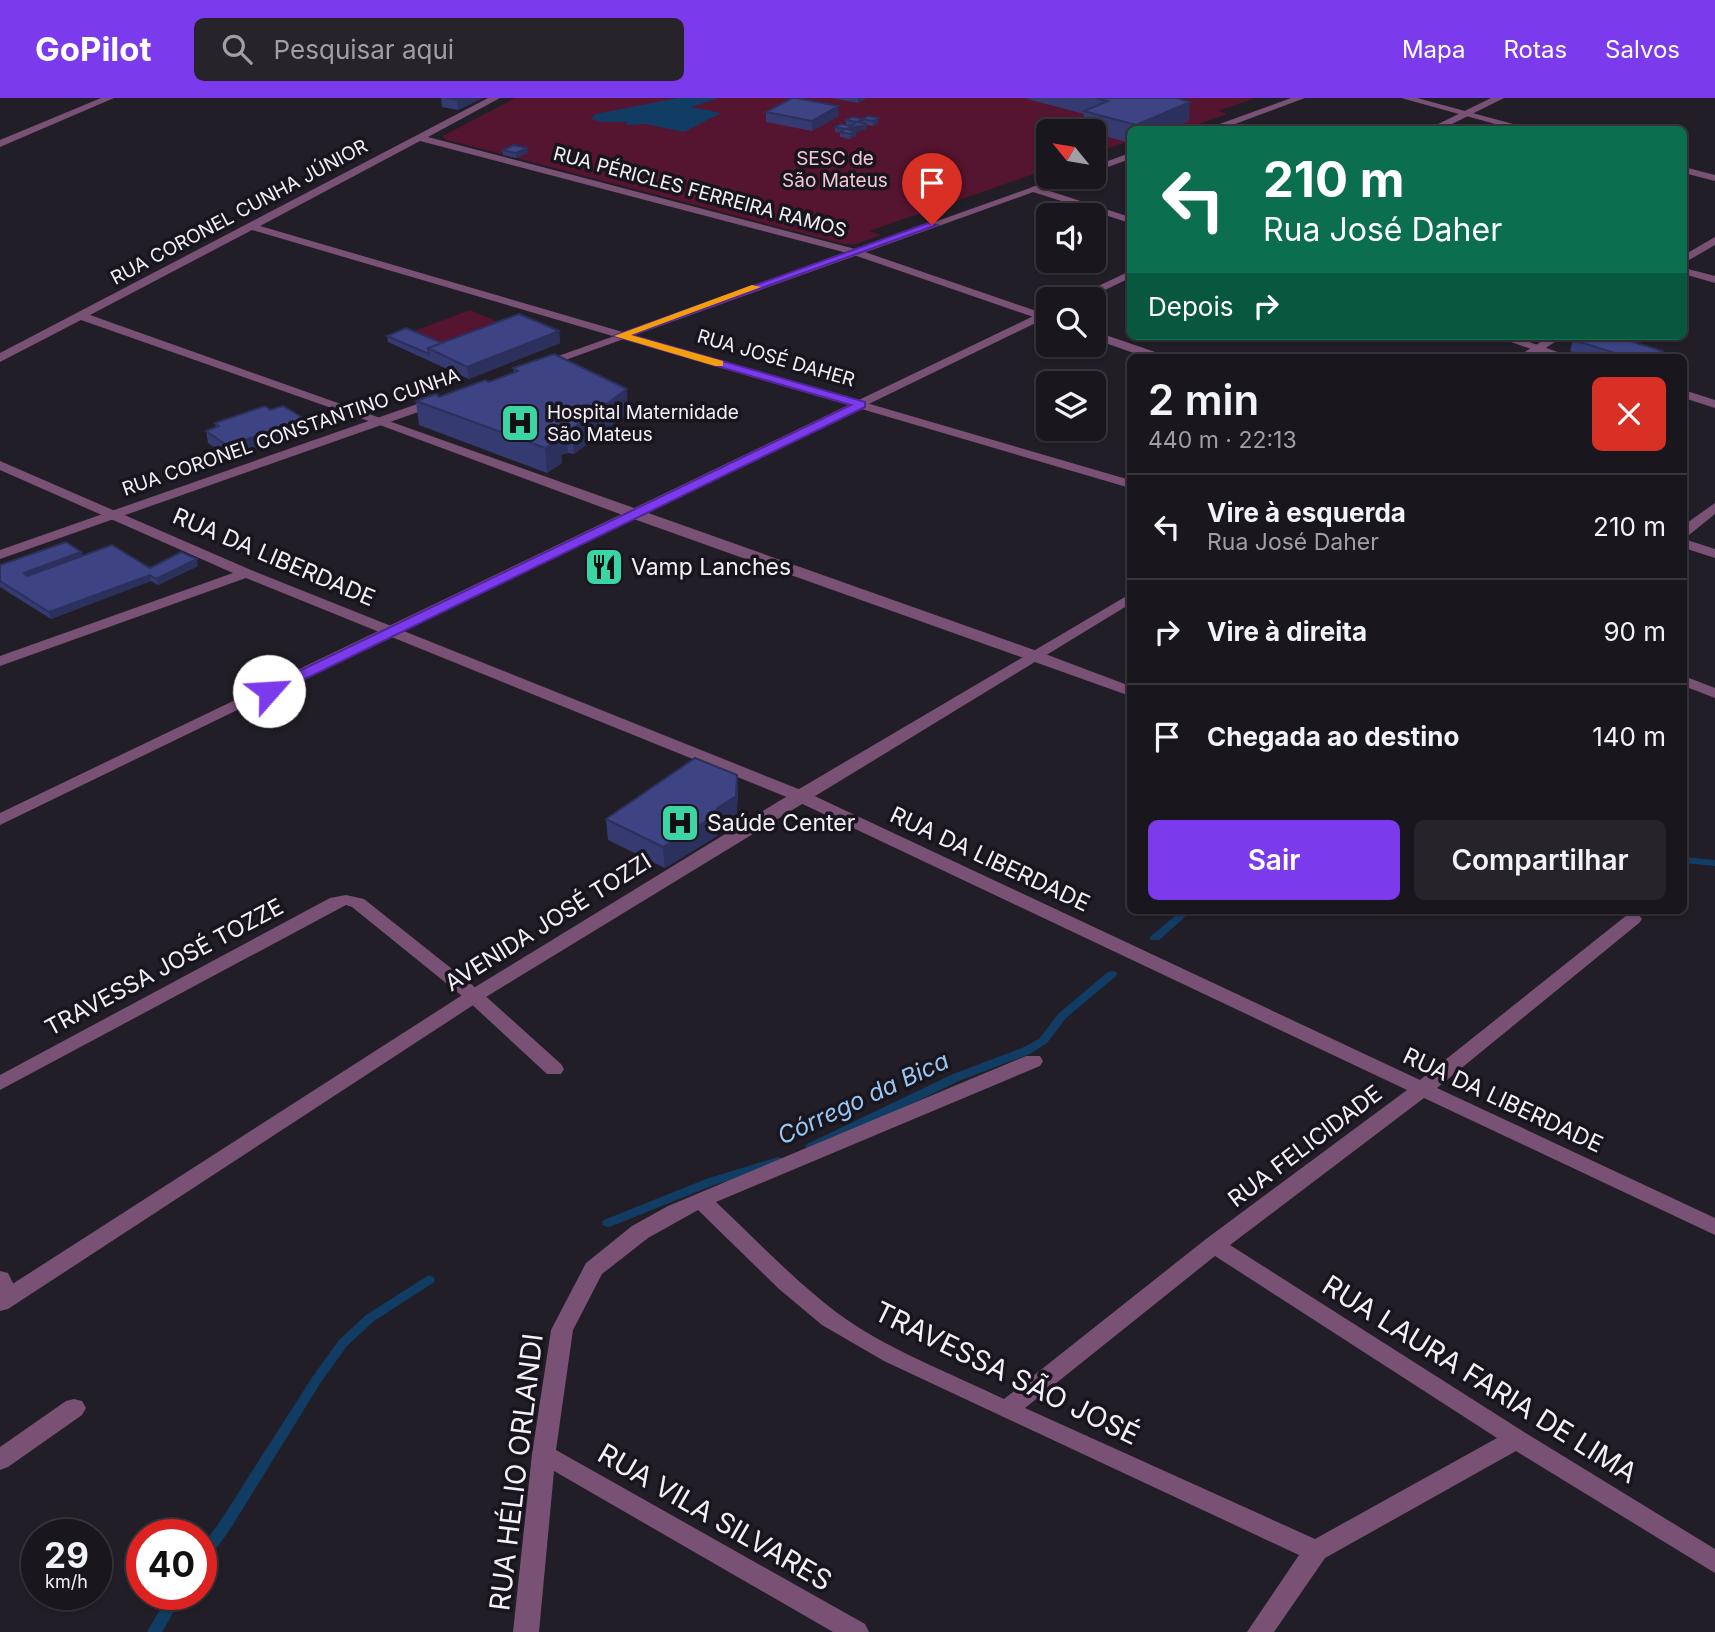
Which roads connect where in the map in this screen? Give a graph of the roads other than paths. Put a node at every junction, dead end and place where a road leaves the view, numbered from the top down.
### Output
1 (108, 98) edge
2 (495, 98) edge
3 (1300, 98) edge
4 (1406, 98) edge
5 (1499, 98) edge
6 (1465, 113) junction
7 (1220, 126) edge
8 (1439, 126) edge
9 (1515, 126) edge
10 (419, 138) junction
11 (0, 144) edge
12 (1127, 157) edge
13 (1106, 165) edge
14 (1687, 171) edge
15 (1715, 178) edge
16 (1034, 189) joint
17 (1127, 219) edge
18 (249, 226) junction
19 (1715, 240) edge
20 (855, 253) junction
21 (1687, 258) edge
22 (1687, 272) edge
23 (1127, 275) edge
24 (1715, 280) edge
25 (1102, 287) edge
26 (1036, 313) edge
27 (80, 316) junction
28 (1036, 321) edge
29 (620, 336) junction
30 (1106, 339) edge
31 (1513, 340) edge
32 (1551, 340) edge
33 (1538, 348) junction
34 (1148, 354) edge
35 (1528, 354) edge
36 (1557, 354) edge
37 (0, 358) edge
38 (521, 371) edge
39 (458, 394) edge
40 (1687, 395) edge
41 (861, 404) junction
42 (1715, 404) edge
43 (382, 421) junction
44 (0, 465) edge
45 (1127, 483) edge
46 (1715, 507) edge
47 (113, 514) junction
48 (633, 514) junction
49 (1687, 530) edge
50 (1687, 544) edge
51 (1715, 554) edge
52 (0, 555) edge
53 (246, 573) junction
54 (1127, 600) edge
55 (391, 633) junction
56 (1035, 655) junction
57 (0, 661) edge
58 (1687, 682) edge
59 (1127, 690) edge
60 (1715, 693) edge
61 (800, 796) junction
62 (0, 820) edge
63 (1633, 919) dead end
64 (474, 996) junction
65 (1033, 1061) dead end
66 (554, 1069) dead end
67 (0, 1083) edge
68 (1422, 1089) junction
69 (703, 1202) junction
70 (1715, 1227) edge
71 (1213, 1245) junction
72 (3, 1293) edge
73 (74, 1408) dead end
74 (1006, 1410) junction
75 (1516, 1439) junction
76 (544, 1454) junction
77 (0, 1460) edge
78 (1316, 1551) junction
79 (1715, 1562) edge
80 (526, 1632) edge
81 (856, 1632) edge
82 (1260, 1632) edge

1 - 11 street
2 - 10 street, RUA CORONEL CUNHA JÚNIOR
3 - 7 street
4 - 6 street
5 - 6 street
6 - 8 street
6 - 9 street
10 - 18 street, RUA CORONEL CUNHA JÚNIOR
10 - 20 street, RUA PÉRICLES FERREIRA RAMOS
12 - 13 street
14 - 15 street
16 - 17 street
16 - 20 street
18 - 27 street, RUA CORONEL CUNHA JÚNIOR
18 - 29 street, RUA JOSÉ DAHER
19 - 21 street
20 - 26 street, RUA PÉRICLES FERREIRA RAMOS
20 - 29 street
22 - 24 street
23 - 25 street
27 - 37 street, RUA CORONEL CUNHA JÚNIOR
27 - 43 street
28 - 41 street
29 - 38 street
29 - 41 street, RUA JOSÉ DAHER
30 - 34 street
31 - 33 street
32 - 33 street
33 - 35 street
33 - 36 street
39 - 43 street, RUA CORONEL CONSTANTINO CUNHA
40 - 42 street
41 - 45 street, RUA JOSÉ DAHER
41 - 48 street
43 - 47 street, RUA CORONEL CONSTANTINO CUNHA
43 - 48 street
44 - 47 street, RUA DA LIBERDADE
46 - 49 street
47 - 52 street, RUA CORONEL CONSTANTINO CUNHA
47 - 53 street, RUA DA LIBERDADE
48 - 55 street
48 - 56 street
50 - 51 street
53 - 55 street, RUA DA LIBERDADE
53 - 57 street
54 - 56 street, AVENIDA JOSÉ TOZZI
55 - 61 street, RUA DA LIBERDADE
55 - 62 street
56 - 59 street
56 - 61 street, AVENIDA JOSÉ TOZZI
58 - 60 street
61 - 64 street, AVENIDA JOSÉ TOZZI
61 - 68 street, RUA DA LIBERDADE
63 - 68 street, RUA FELICIDADE
64 - 66 street
64 - 67 street, TRAVESSA JOSÉ TOZZE
64 - 72 street, AVENIDA JOSÉ TOZZI
65 - 69 street, RUA HÉLIO ORLANDI
68 - 70 street, RUA DA LIBERDADE
68 - 71 street, RUA FELICIDADE
69 - 74 street, TRAVESSA SÃO JOSÉ
69 - 76 street, RUA HÉLIO ORLANDI
71 - 74 street, RUA FELICIDADE
71 - 75 street, RUA LAURA FARIA DE LIMA
73 - 77 street
74 - 78 street, TRAVESSA SÃO JOSÉ
75 - 78 street
75 - 79 street, RUA LAURA FARIA DE LIMA
76 - 80 street, RUA HÉLIO ORLANDI
76 - 81 street, RUA VILA SILVARES
78 - 82 street

